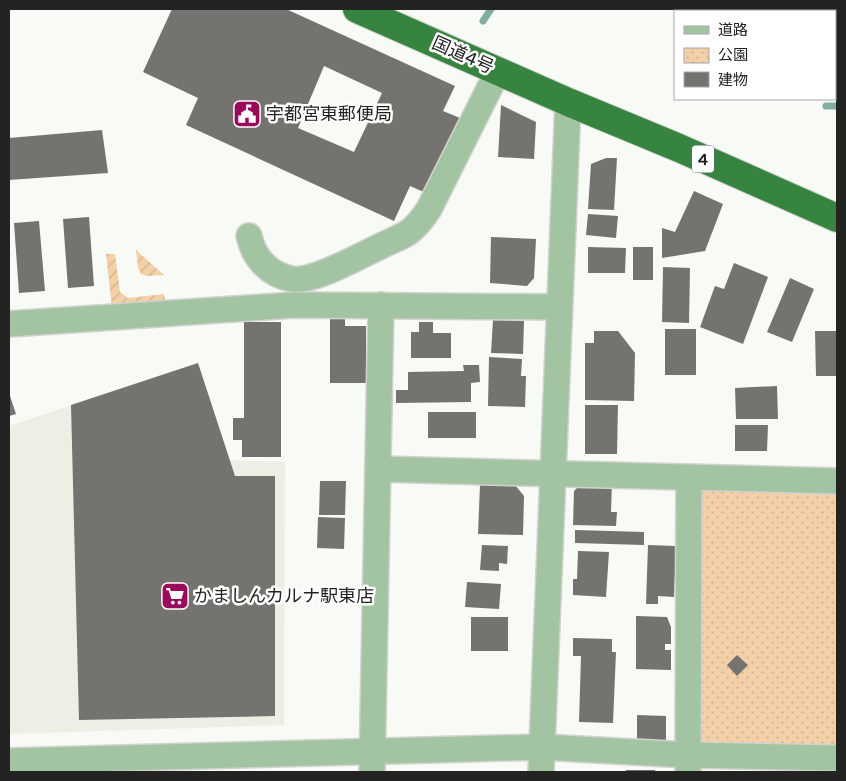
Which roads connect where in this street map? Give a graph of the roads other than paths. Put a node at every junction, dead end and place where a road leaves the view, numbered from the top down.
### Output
1 (357, 9) edge
2 (498, 71) junction
3 (568, 102) junction
4 (837, 218) edge
5 (249, 236) dead end
6 (381, 305) junction
7 (559, 307) junction
8 (9, 324) edge
9 (378, 469) junction
10 (552, 473) junction
11 (689, 477) junction
12 (837, 481) edge
13 (542, 747) junction
14 (837, 758) edge
15 (9, 761) edge
16 (372, 762) edge
17 (220, 764) edge
18 (688, 764) edge
19 (541, 772) edge

1 - 2 highway, 国道4号 / 4
2 - 3 highway, 国道4号 / 4
2 - 5 street
3 - 4 highway, 4
3 - 7 street
6 - 7 street
6 - 8 street
6 - 9 street
7 - 10 street
9 - 10 street
9 - 16 street
10 - 11 street
10 - 13 street
11 - 12 street
11 - 18 street
13 - 16 street
13 - 18 street
13 - 19 street
14 - 18 street
15 - 17 street
16 - 17 street

